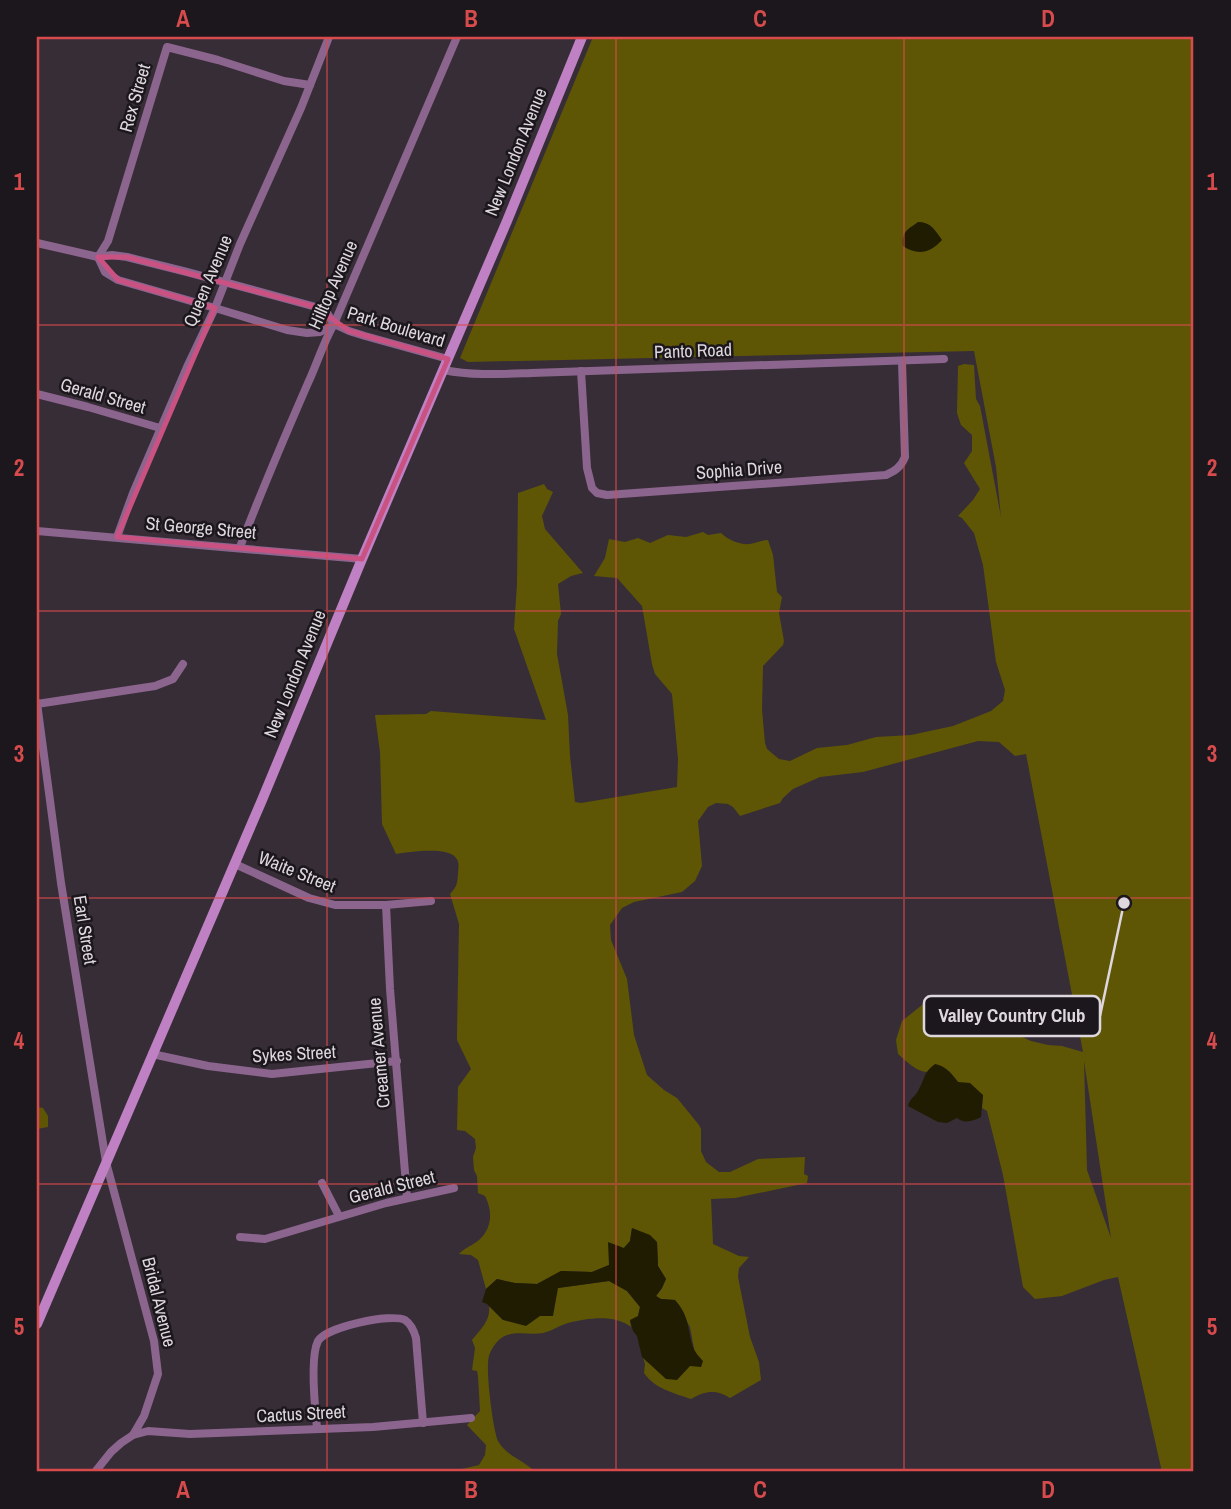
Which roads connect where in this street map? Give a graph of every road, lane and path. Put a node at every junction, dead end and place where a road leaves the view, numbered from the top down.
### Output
1 (329, 37) edge
2 (457, 37) edge
3 (582, 37) edge
4 (310, 85) junction
5 (37, 243) edge
6 (98, 257) junction
7 (224, 283) junction
8 (215, 307) junction
9 (334, 324) junction
10 (944, 359) dead end
11 (902, 362) junction
12 (446, 365) junction
13 (581, 371) junction
14 (37, 394) edge
15 (160, 428) junction
16 (37, 531) edge
17 (117, 537) junction
18 (240, 547) junction
19 (362, 559) junction
20 (183, 664) dead end
21 (37, 703) edge
22 (235, 864) junction
23 (431, 901) dead end
24 (386, 905) junction
25 (152, 1054) junction
26 (397, 1061) junction
27 (106, 1162) junction
28 (322, 1182) dead end
29 (454, 1188) dead end
30 (407, 1197) junction
31 (339, 1216) junction
32 (240, 1237) dead end
33 (37, 1324) edge
34 (471, 1418) dead end
35 (423, 1423) junction
36 (317, 1428) junction
37 (134, 1435) junction
38 (94, 1472) edge

1 - 4 street, Queen Avenue
2 - 9 street, Hilltop Avenue
3 - 12 main road, New London Avenue
4 - 6 street, Rex Street
4 - 7 street, Queen Avenue
5 - 6 street, Park Boulevard
6 - 7 street, Park Boulevard
6 - 8 street, Park Boulevard
7 - 8 street, Queen Avenue
7 - 9 street, Park Boulevard
8 - 9 street, Park Boulevard
8 - 15 street, Queen Avenue
9 - 12 street, Park Boulevard
9 - 18 street, Hilltop Avenue
10 - 11 street, Panto Road
11 - 13 street, Panto Road
11 - 13 street, Sophia Drive
12 - 13 street, Panto Road
12 - 19 main road, New London Avenue
14 - 15 street, Gerald Street
15 - 17 street, Queen Avenue
16 - 17 street, St George Street
17 - 18 street, St George Street
18 - 19 street, St George Street
19 - 22 main road, New London Avenue
20 - 21 street
21 - 27 street, Earl Street
22 - 24 street, Waite Street
22 - 25 main road, New London Avenue
23 - 24 street, Waite Street
24 - 26 street, Creamer Avenue
25 - 26 street, Sykes Street
25 - 27 main road, New London Avenue
26 - 30 street, Creamer Avenue
27 - 33 main road, New London Avenue
27 - 37 street, Bridal Avenue
28 - 31 street, Gerald Street
29 - 30 street, Gerald Street
30 - 31 street, Gerald Street
31 - 32 street, Gerald Street
34 - 35 street, Cactus Street
35 - 36 street, Cactus Street
35 - 36 street
36 - 37 street, Cactus Street
37 - 38 street, Bridal Avenue

